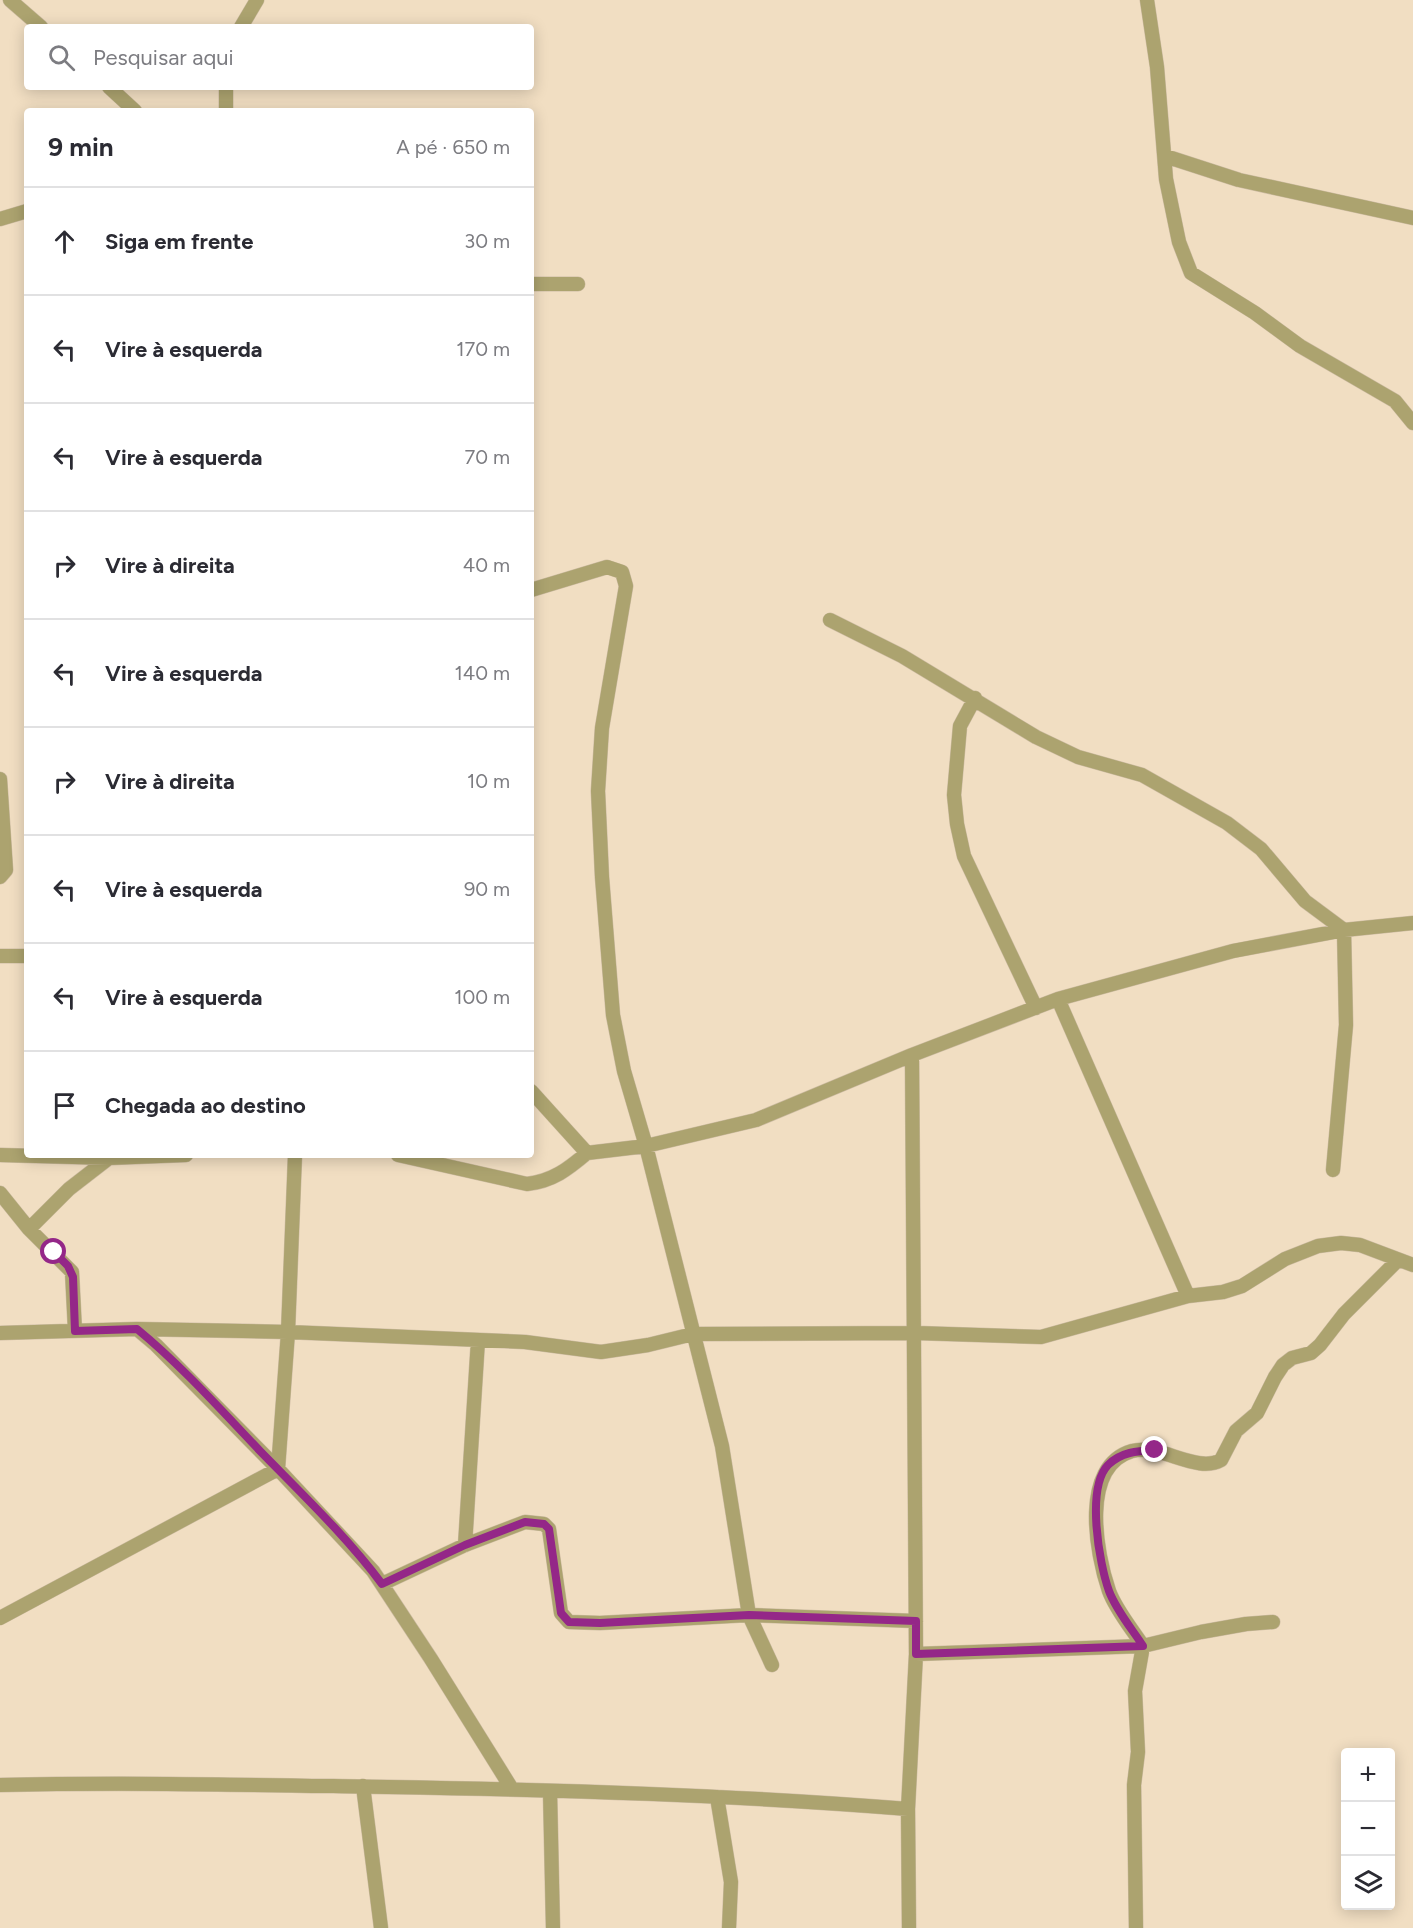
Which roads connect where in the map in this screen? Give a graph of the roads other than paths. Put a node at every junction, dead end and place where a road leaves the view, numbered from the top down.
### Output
1 (10, 0) edge
2 (257, 0) edge
3 (1147, 0) edge
4 (38, 24) edge
5 (243, 24) edge
6 (112, 90) edge
7 (226, 90) edge
8 (132, 108) edge
9 (226, 108) edge
10 (1165, 156) junction
11 (24, 212) edge
12 (1413, 218) edge
13 (0, 219) edge
14 (534, 284) edge
15 (578, 284) dead end
16 (1413, 423) edge
17 (534, 589) edge
18 (830, 620) dead end
19 (975, 698) junction
20 (0, 779) edge
21 (0, 877) edge
22 (1413, 923) edge
23 (1344, 930) junction
24 (0, 956) edge
25 (24, 956) edge
26 (1058, 999) junction
27 (1036, 1008) junction
28 (912, 1055) junction
29 (534, 1094) edge
30 (646, 1146) junction
31 (587, 1153) junction
32 (0, 1155) edge
33 (24, 1156) edge
34 (109, 1158) edge
35 (295, 1158) edge
36 (411, 1158) edge
37 (1333, 1170) dead end
38 (0, 1193) edge
39 (29, 1229) junction
40 (1396, 1261) junction
41 (1413, 1265) edge
42 (1188, 1296) junction
43 (137, 1329) junction
44 (75, 1331) junction
45 (288, 1332) junction
46 (0, 1333) edge
47 (916, 1333) junction
48 (693, 1334) junction
49 (478, 1340) junction
50 (278, 1469) junction
51 (465, 1545) junction
52 (382, 1584) junction
53 (749, 1615) junction
54 (0, 1618) edge
55 (916, 1621) junction
56 (1273, 1622) dead end
57 (1143, 1646) junction
58 (916, 1654) junction
59 (772, 1665) dead end
60 (0, 1785) edge
61 (363, 1786) junction
62 (512, 1789) junction
63 (550, 1791) junction
64 (717, 1797) junction
65 (908, 1809) junction
66 (381, 1928) edge
67 (553, 1928) edge
68 (729, 1928) edge
69 (909, 1928) edge
70 (1137, 1928) edge

1 - 4 street
2 - 5 street
3 - 10 street
6 - 8 street
7 - 9 street
10 - 12 street
10 - 16 street
11 - 13 street
14 - 15 street
17 - 30 street
18 - 19 street
19 - 23 street
19 - 27 street
20 - 21 street
22 - 23 street
23 - 26 street
23 - 37 street
24 - 25 street
26 - 27 street
26 - 42 street
27 - 28 street
28 - 30 street
28 - 47 street
29 - 31 street
30 - 31 street
30 - 48 street
31 - 36 street
32 - 33 street
34 - 39 street
35 - 45 street
38 - 39 street
39 - 44 street
40 - 41 street
40 - 42 street
40 - 57 street
42 - 47 street
43 - 44 street
43 - 45 street
43 - 50 street
44 - 46 street
45 - 49 street
45 - 50 street
47 - 48 street
47 - 55 street
48 - 49 street
48 - 53 street
49 - 51 street
50 - 52 street
50 - 54 street
51 - 52 street
51 - 53 street
52 - 62 street
53 - 55 street
53 - 59 street
55 - 58 street
56 - 57 street
57 - 58 street
57 - 70 street
58 - 65 street
60 - 61 street
61 - 62 street
61 - 66 street
62 - 63 street
63 - 64 street
63 - 67 street
64 - 65 street
64 - 68 street
65 - 69 street

